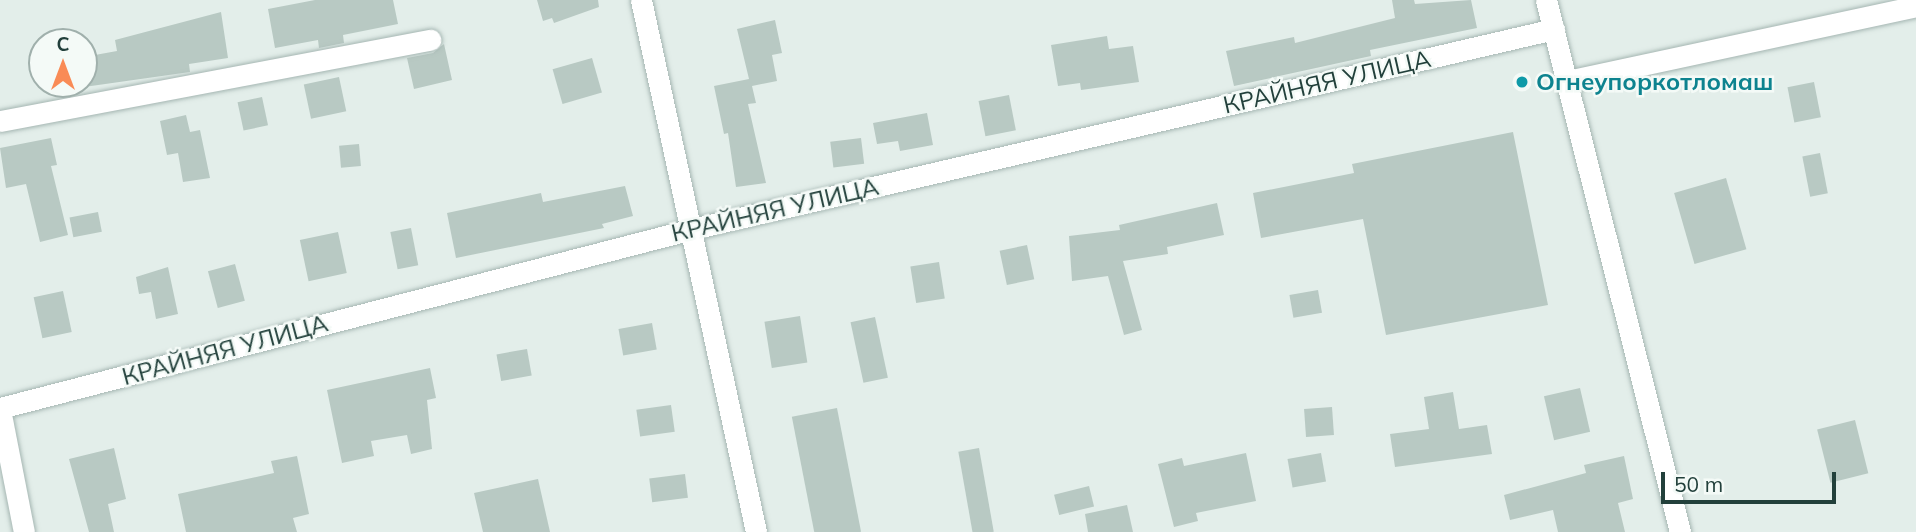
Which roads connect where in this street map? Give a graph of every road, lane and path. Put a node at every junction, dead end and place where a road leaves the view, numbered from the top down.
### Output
1 (641, 0) edge
2 (1546, 0) edge
3 (1916, 6) edge
4 (1554, 29) junction
5 (430, 40) dead end
6 (1567, 81) junction
7 (0, 121) edge
8 (692, 229) junction
9 (0, 408) edge
10 (24, 532) edge
11 (756, 532) edge
12 (1680, 532) edge

1 - 8 street
2 - 4 street
3 - 6 street
4 - 6 street
4 - 8 street, КРАЙНЯЯ УЛИЦА
5 - 7 street
6 - 12 street
8 - 9 street, КРАЙНЯЯ УЛИЦА
8 - 11 street
9 - 10 street

